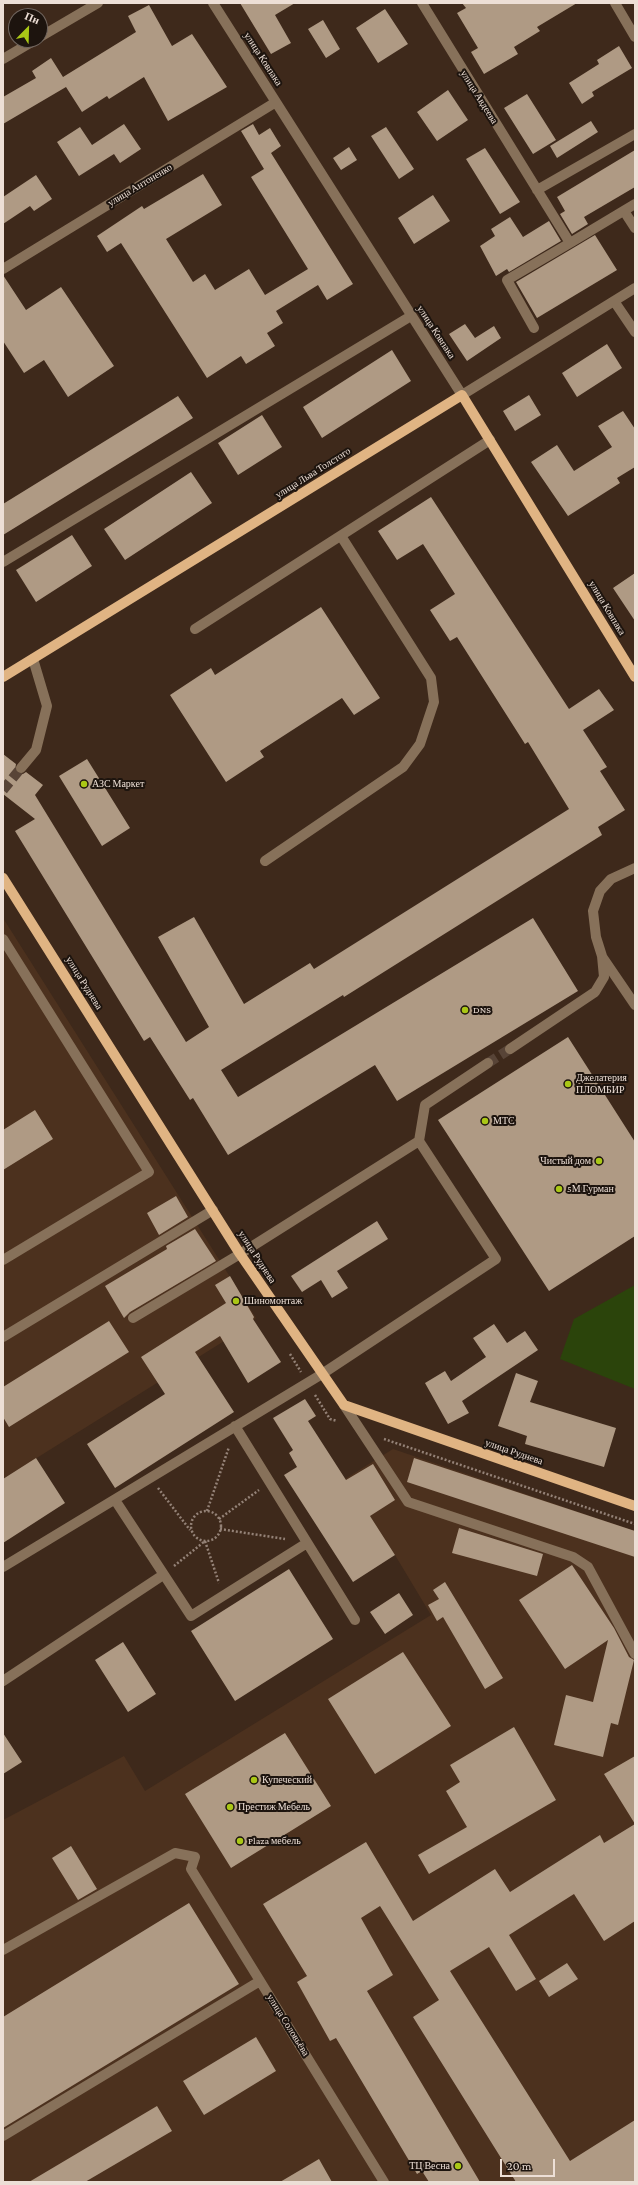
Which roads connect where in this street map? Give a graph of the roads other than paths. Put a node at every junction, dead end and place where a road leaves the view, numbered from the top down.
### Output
1 (98, 3) edge
2 (213, 3) edge
3 (422, 3) edge
4 (615, 3) edge
5 (48, 32) edge
6 (635, 37) edge
7 (22, 48) edge
8 (3, 59) edge
9 (276, 102) junction
10 (635, 134) edge
11 (537, 190) junction
12 (635, 204) edge
13 (624, 211) junction
14 (635, 228) edge
15 (570, 243) junction
16 (3, 268) edge
17 (635, 288) edge
18 (614, 301) junction
19 (411, 316) junction
20 (534, 328) dead end
21 (635, 332) edge
22 (462, 395) junction
23 (490, 440) junction
24 (341, 536) junction
25 (3, 562) edge
26 (195, 629) dead end
27 (33, 658) junction
28 (3, 677) edge
29 (635, 677) edge
30 (21, 768) tunnel mouth
31 (265, 861) dead end
32 (635, 868) edge
33 (3, 878) edge
34 (3, 939) edge
35 (602, 956) junction
36 (635, 1005) edge
37 (510, 1049) tunnel mouth
38 (488, 1063) tunnel mouth
39 (420, 1141) junction
40 (213, 1210) junction
41 (240, 1254) junction
42 (3, 1260) edge
43 (133, 1318) dead end
44 (3, 1337) edge
45 (322, 1374) junction
46 (344, 1405) junction
47 (236, 1426) junction
48 (115, 1500) junction
49 (635, 1506) edge
50 (307, 1543) junction
51 (3, 1567) edge
52 (163, 1575) junction
53 (355, 1620) dead end
54 (635, 1654) edge
55 (3, 1680) edge
56 (3, 1950) edge
57 (260, 1981) junction
58 (3, 2136) edge
59 (384, 2182) edge

1 - 5 street
2 - 9 street, улица Ковпака
3 - 11 street, улица Авдеева
4 - 6 street
7 - 8 street
9 - 16 street, улица Антоненко
9 - 19 street, улица Ковпака
10 - 11 street
11 - 15 street, улица Авдеева
12 - 13 street
13 - 14 street
13 - 15 street
15 - 20 street
17 - 18 street, улица Льва Толстого
18 - 21 street
18 - 22 street, улица Льва Толстого
19 - 22 street, улица Ковпака
19 - 25 street
22 - 23 main road, улица Ковпака
22 - 27 main road, улица Льва Толстого
23 - 24 street
23 - 29 main road, улица Ковпака
24 - 26 street
24 - 31 street
27 - 28 main road, улица Льва Толстого
27 - 30 street
32 - 35 street
33 - 40 main road, улица Руднева
34 - 42 street
35 - 36 street
35 - 37 street
38 - 39 street
39 - 41 street
39 - 45 street
40 - 41 main road, улица Руднева
40 - 44 street
41 - 43 street
41 - 45 main road, улица Руднева
45 - 46 main road, улица Руднева
45 - 47 street
46 - 49 main road, улица Руднева
46 - 54 street
47 - 48 street
47 - 50 street
48 - 51 street
48 - 52 street
50 - 52 street
50 - 53 street
52 - 55 street
56 - 57 street, улица Соловьёва
57 - 58 street
57 - 59 street, улица Соловьёва

